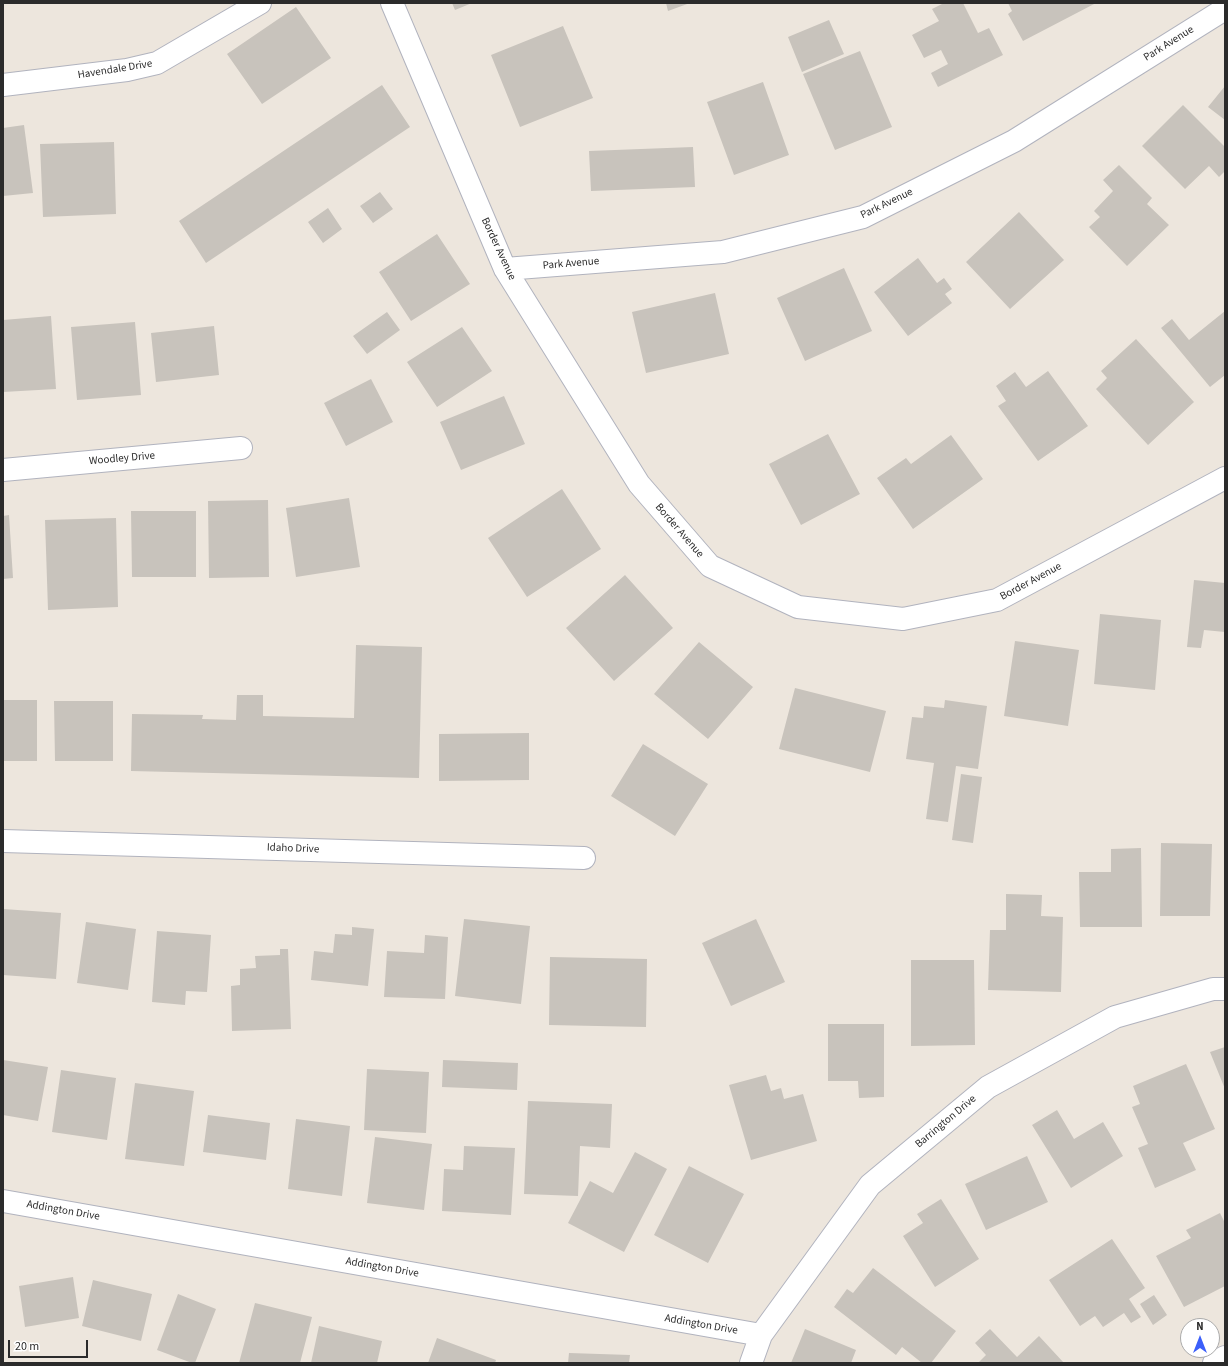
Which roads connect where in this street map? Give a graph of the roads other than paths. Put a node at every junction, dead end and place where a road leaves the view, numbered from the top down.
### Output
1 (260, 3) edge
2 (392, 3) edge
3 (1225, 9) edge
4 (3, 84) edge
5 (505, 269) junction
6 (241, 448) dead end
7 (3, 470) edge
8 (1225, 478) edge
9 (3, 841) edge
10 (584, 858) dead end
11 (1225, 989) edge
12 (3, 1200) edge
13 (760, 1335) junction
14 (1225, 1357) edge
15 (751, 1363) edge
16 (1214, 1363) edge

1 - 4 street, Havendale Drive
2 - 5 street, Border Avenue
3 - 5 street, Park Avenue
5 - 8 street, Border Avenue
6 - 7 street, Woodley Drive
9 - 10 street, Idaho Drive
11 - 13 street, Barrington Drive
12 - 13 street, Addington Drive
13 - 15 street, Barrington Drive
14 - 16 street

